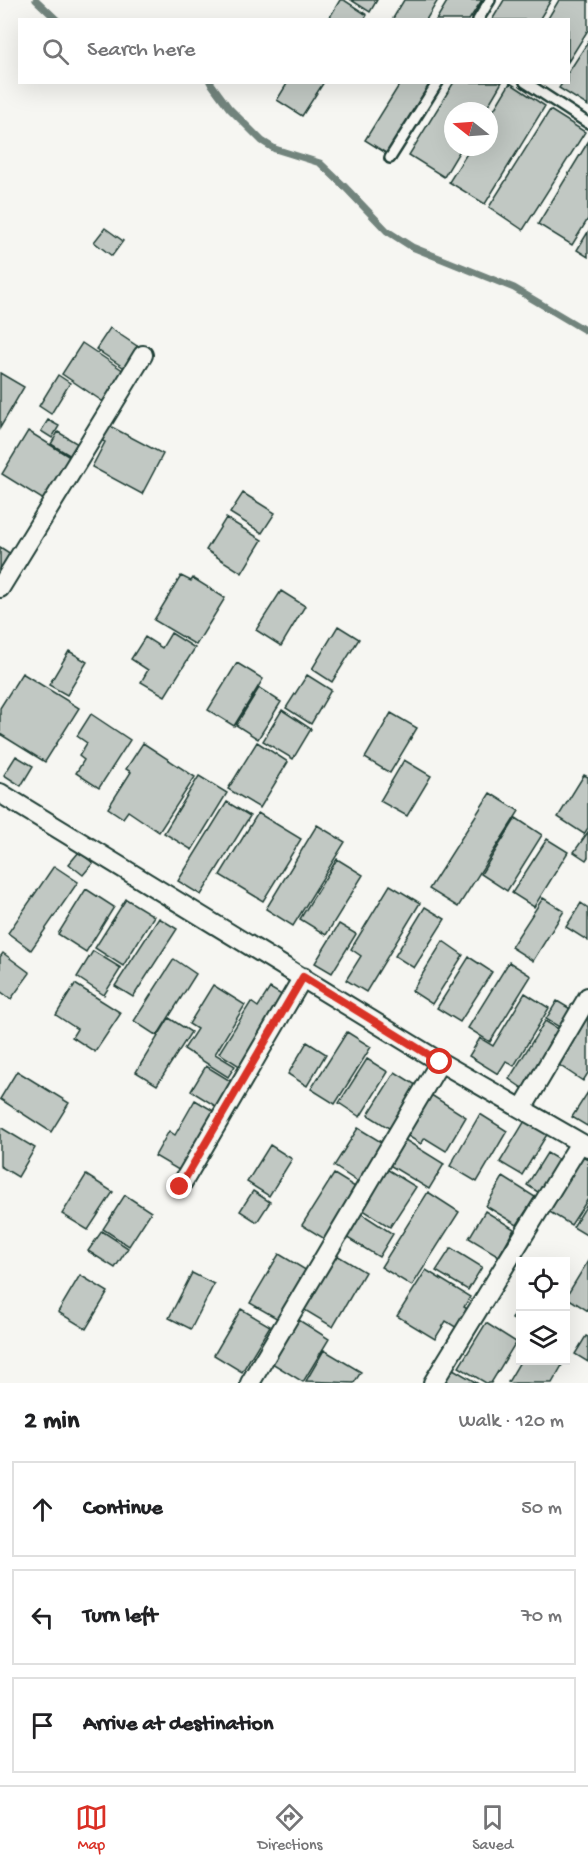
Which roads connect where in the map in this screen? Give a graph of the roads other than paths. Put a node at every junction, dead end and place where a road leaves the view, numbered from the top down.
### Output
1 (490, 0) edge
2 (479, 18) edge
3 (437, 84) edge
4 (528, 84) edge
5 (588, 123) edge
6 (390, 158) dead end
7 (143, 355) dead end
8 (0, 588) edge
9 (0, 793) edge
10 (303, 977) junction
11 (588, 997) edge
12 (440, 1062) junction
13 (522, 1109) junction
14 (584, 1145) edge
15 (180, 1187) dead end
16 (250, 1383) edge
17 (433, 1383) edge

1 - 2 lane
3 - 6 lane
4 - 5 lane
7 - 8 street
9 - 10 street
10 - 12 street
10 - 15 street
11 - 13 street
12 - 13 street
12 - 16 street
13 - 14 street
14 - 17 street

